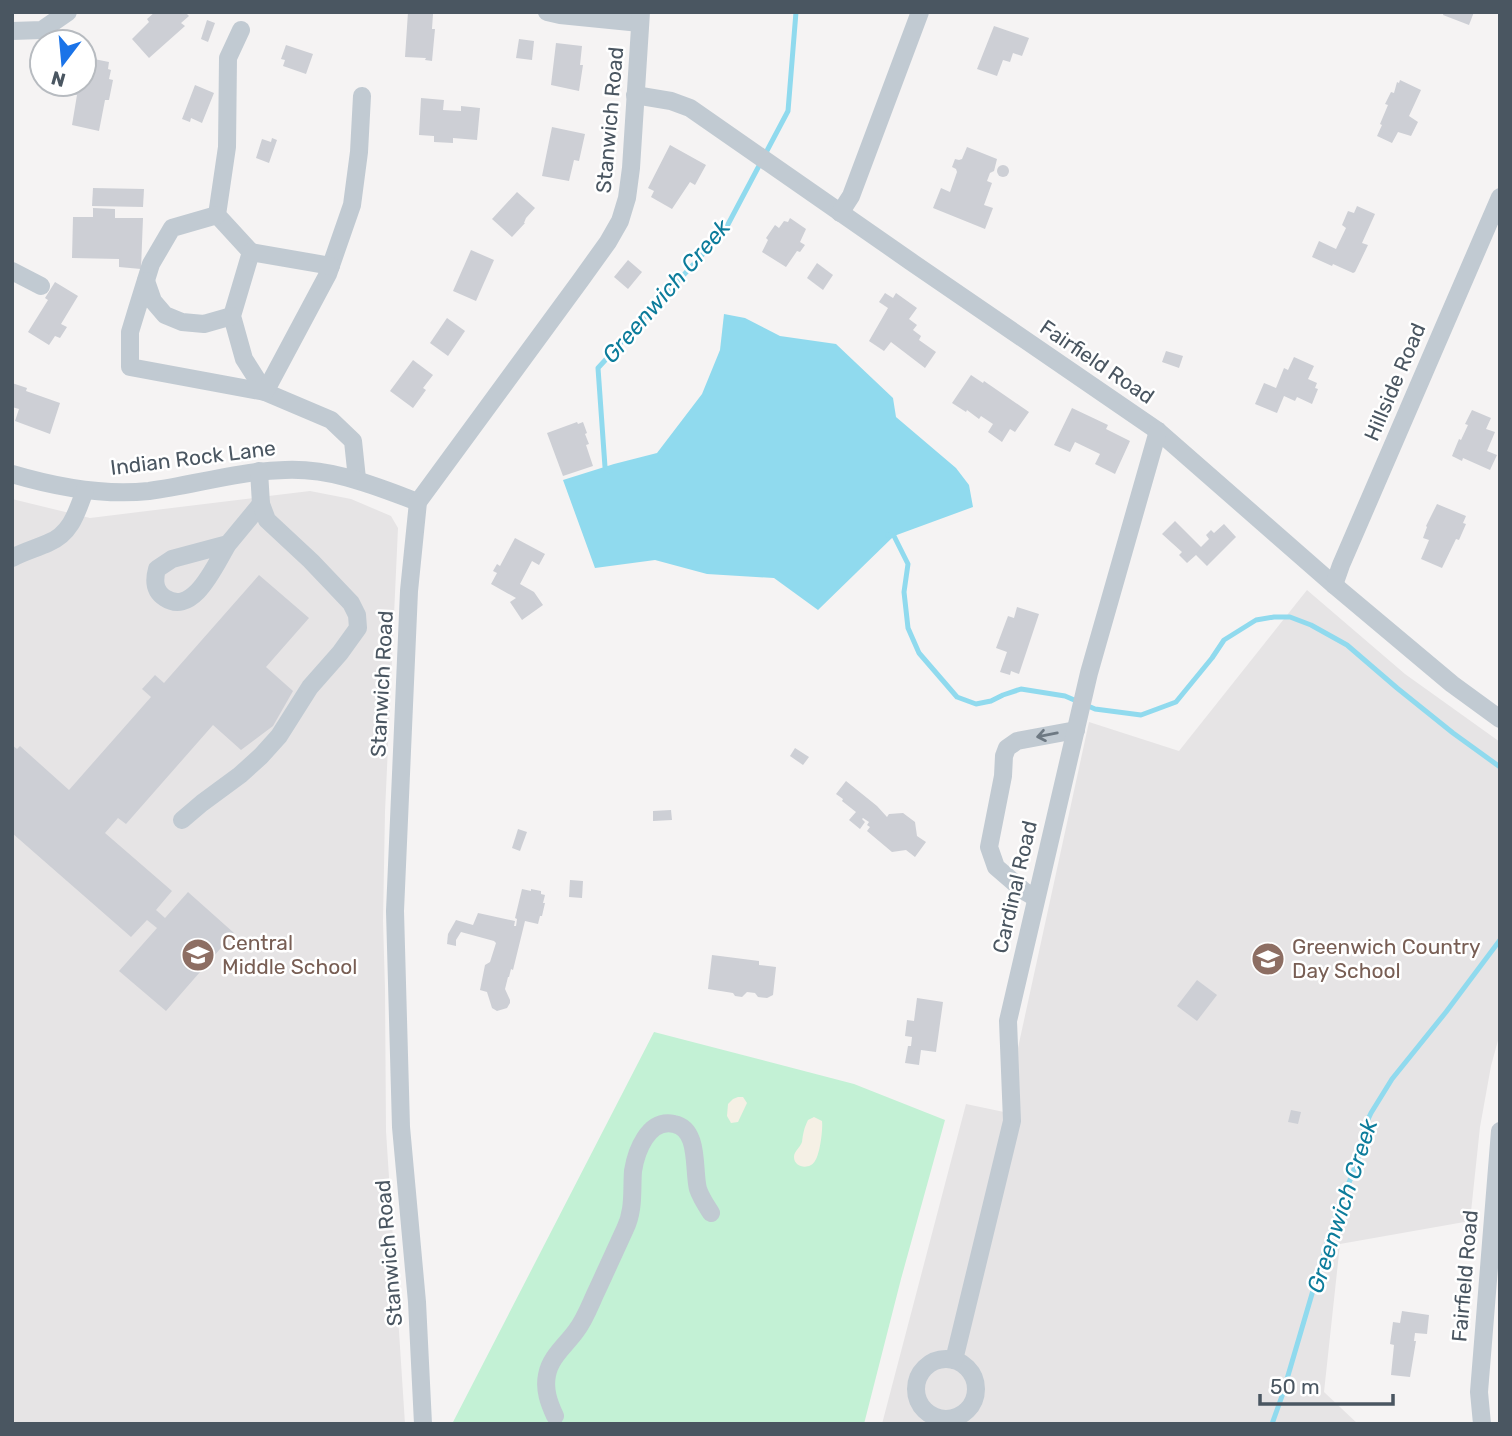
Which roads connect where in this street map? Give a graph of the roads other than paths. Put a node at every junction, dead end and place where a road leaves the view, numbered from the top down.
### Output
1 (68, 12) edge
2 (547, 12) edge
3 (920, 12) edge
4 (641, 18) edge
5 (241, 30) dead end
6 (12, 31) edge
7 (635, 95) junction
8 (362, 96) dead end
9 (1500, 197) edge
10 (840, 213) junction
11 (217, 215) junction
12 (251, 252) junction
13 (331, 266) junction
14 (12, 271) edge
15 (146, 281) junction
16 (41, 286) dead end
17 (232, 316) junction
18 (265, 392) junction
19 (1158, 431) junction
20 (259, 471) junction
21 (12, 474) edge
22 (357, 479) junction
23 (85, 490) junction
24 (418, 502) junction
25 (261, 504) junction
26 (228, 544) dead end
27 (12, 557) edge
28 (1334, 585) junction
29 (1500, 719) edge
30 (1076, 730) junction
31 (182, 820) dead end
32 (1036, 898) junction
33 (1500, 1131) edge
34 (711, 1213) dead end
35 (954, 1360) dead end
36 (555, 1416) dead end
37 (423, 1424) edge
38 (1482, 1424) edge

1 - 6 street
2 - 4 street
3 - 10 street
4 - 7 street, Stanwich Road
5 - 11 street
7 - 10 street, Fairfield Road
7 - 24 street, Stanwich Road
8 - 13 street
9 - 28 street, Hillside Road
10 - 19 street, Fairfield Road
11 - 12 street
11 - 15 street
12 - 13 street
12 - 17 street
13 - 18 street
14 - 16 street
15 - 17 street
15 - 18 street
17 - 18 street
18 - 22 street
19 - 28 street, Fairfield Road
19 - 30 street, Cardinal Road
20 - 22 street, Indian Rock Lane
20 - 23 street, Indian Rock Lane
20 - 25 street
21 - 23 street, Indian Rock Lane
22 - 24 street, Indian Rock Lane
23 - 27 street
24 - 37 street, Stanwich Road
25 - 26 street
25 - 31 street
28 - 29 street, Fairfield Road
30 - 32 street, Cardinal Road
30 -> 32 street
32 - 35 street, Cardinal Road
33 - 38 street, Fairfield Road
34 - 36 street

